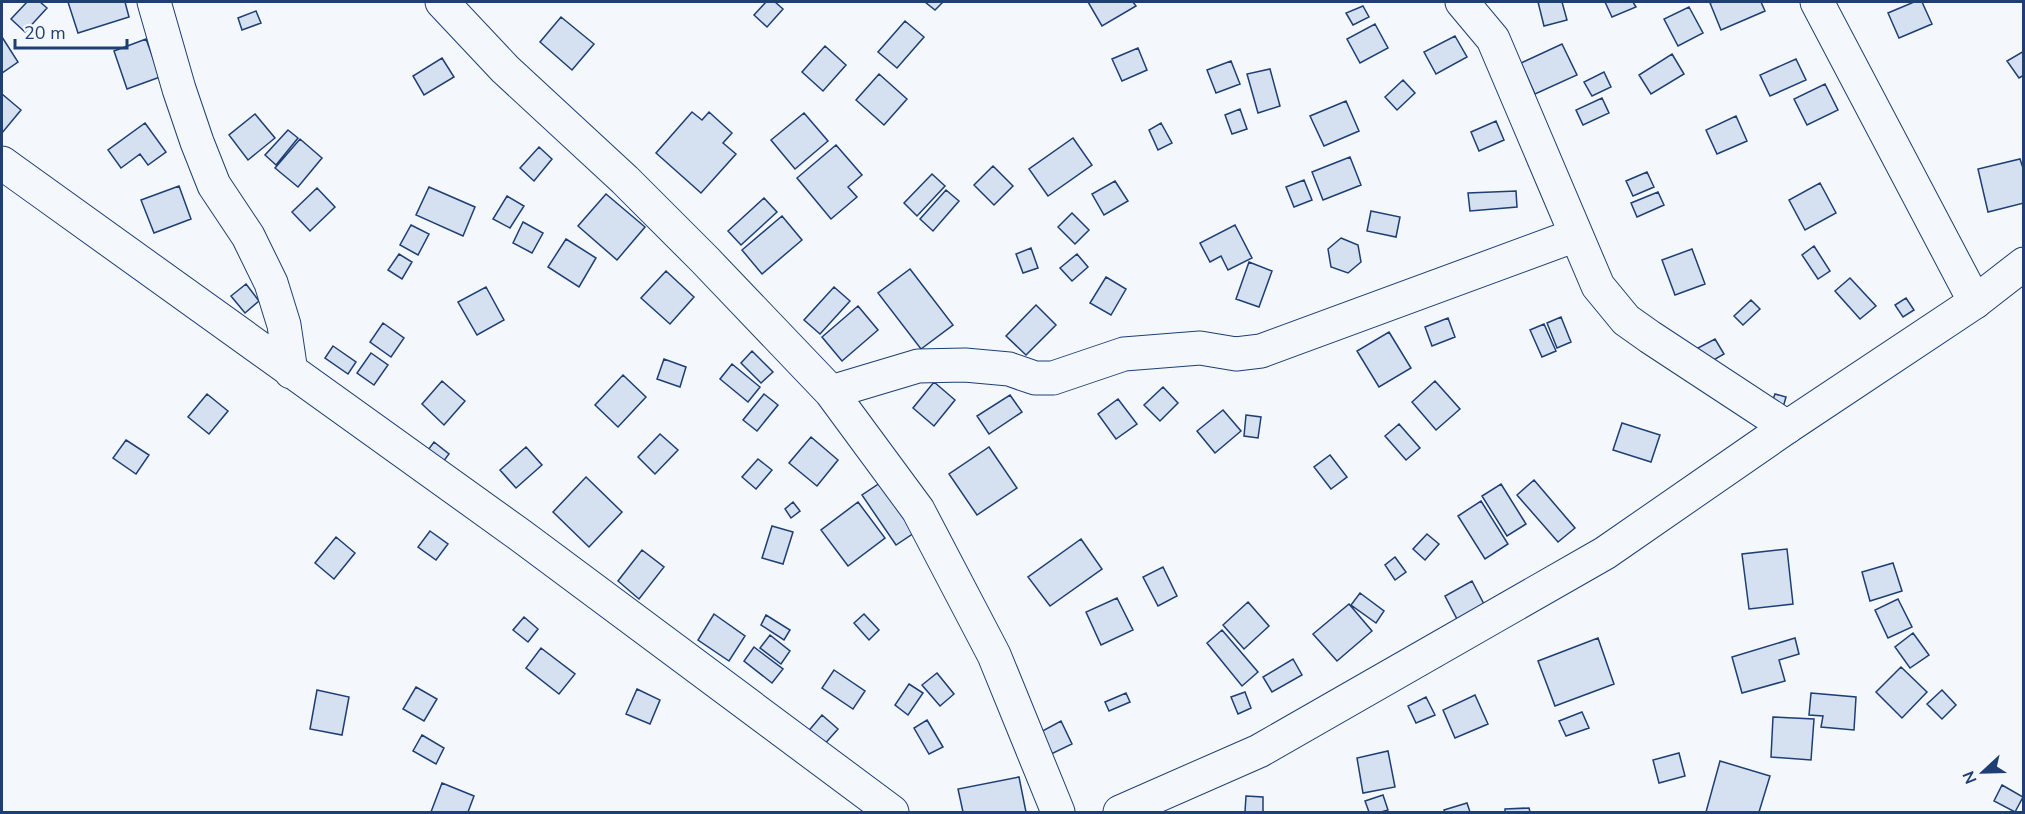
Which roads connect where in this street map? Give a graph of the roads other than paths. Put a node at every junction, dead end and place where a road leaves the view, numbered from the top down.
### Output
1 (154, 2) edge
2 (442, 2) edge
3 (1462, 2) edge
4 (1817, 2) edge
5 (2, 163) edge
6 (1576, 234) junction
7 (2024, 264) edge
8 (1975, 302) junction
9 (291, 372) junction
10 (831, 392) junction
11 (1787, 427) junction
12 (892, 813) edge
13 (1058, 813) edge
14 (1120, 813) edge

1 - 9 street
2 - 10 street
3 - 6 street
4 - 8 street
5 - 9 street
6 - 10 street
6 - 11 street
7 - 8 street
8 - 11 street
9 - 12 street
10 - 13 street
11 - 14 street

